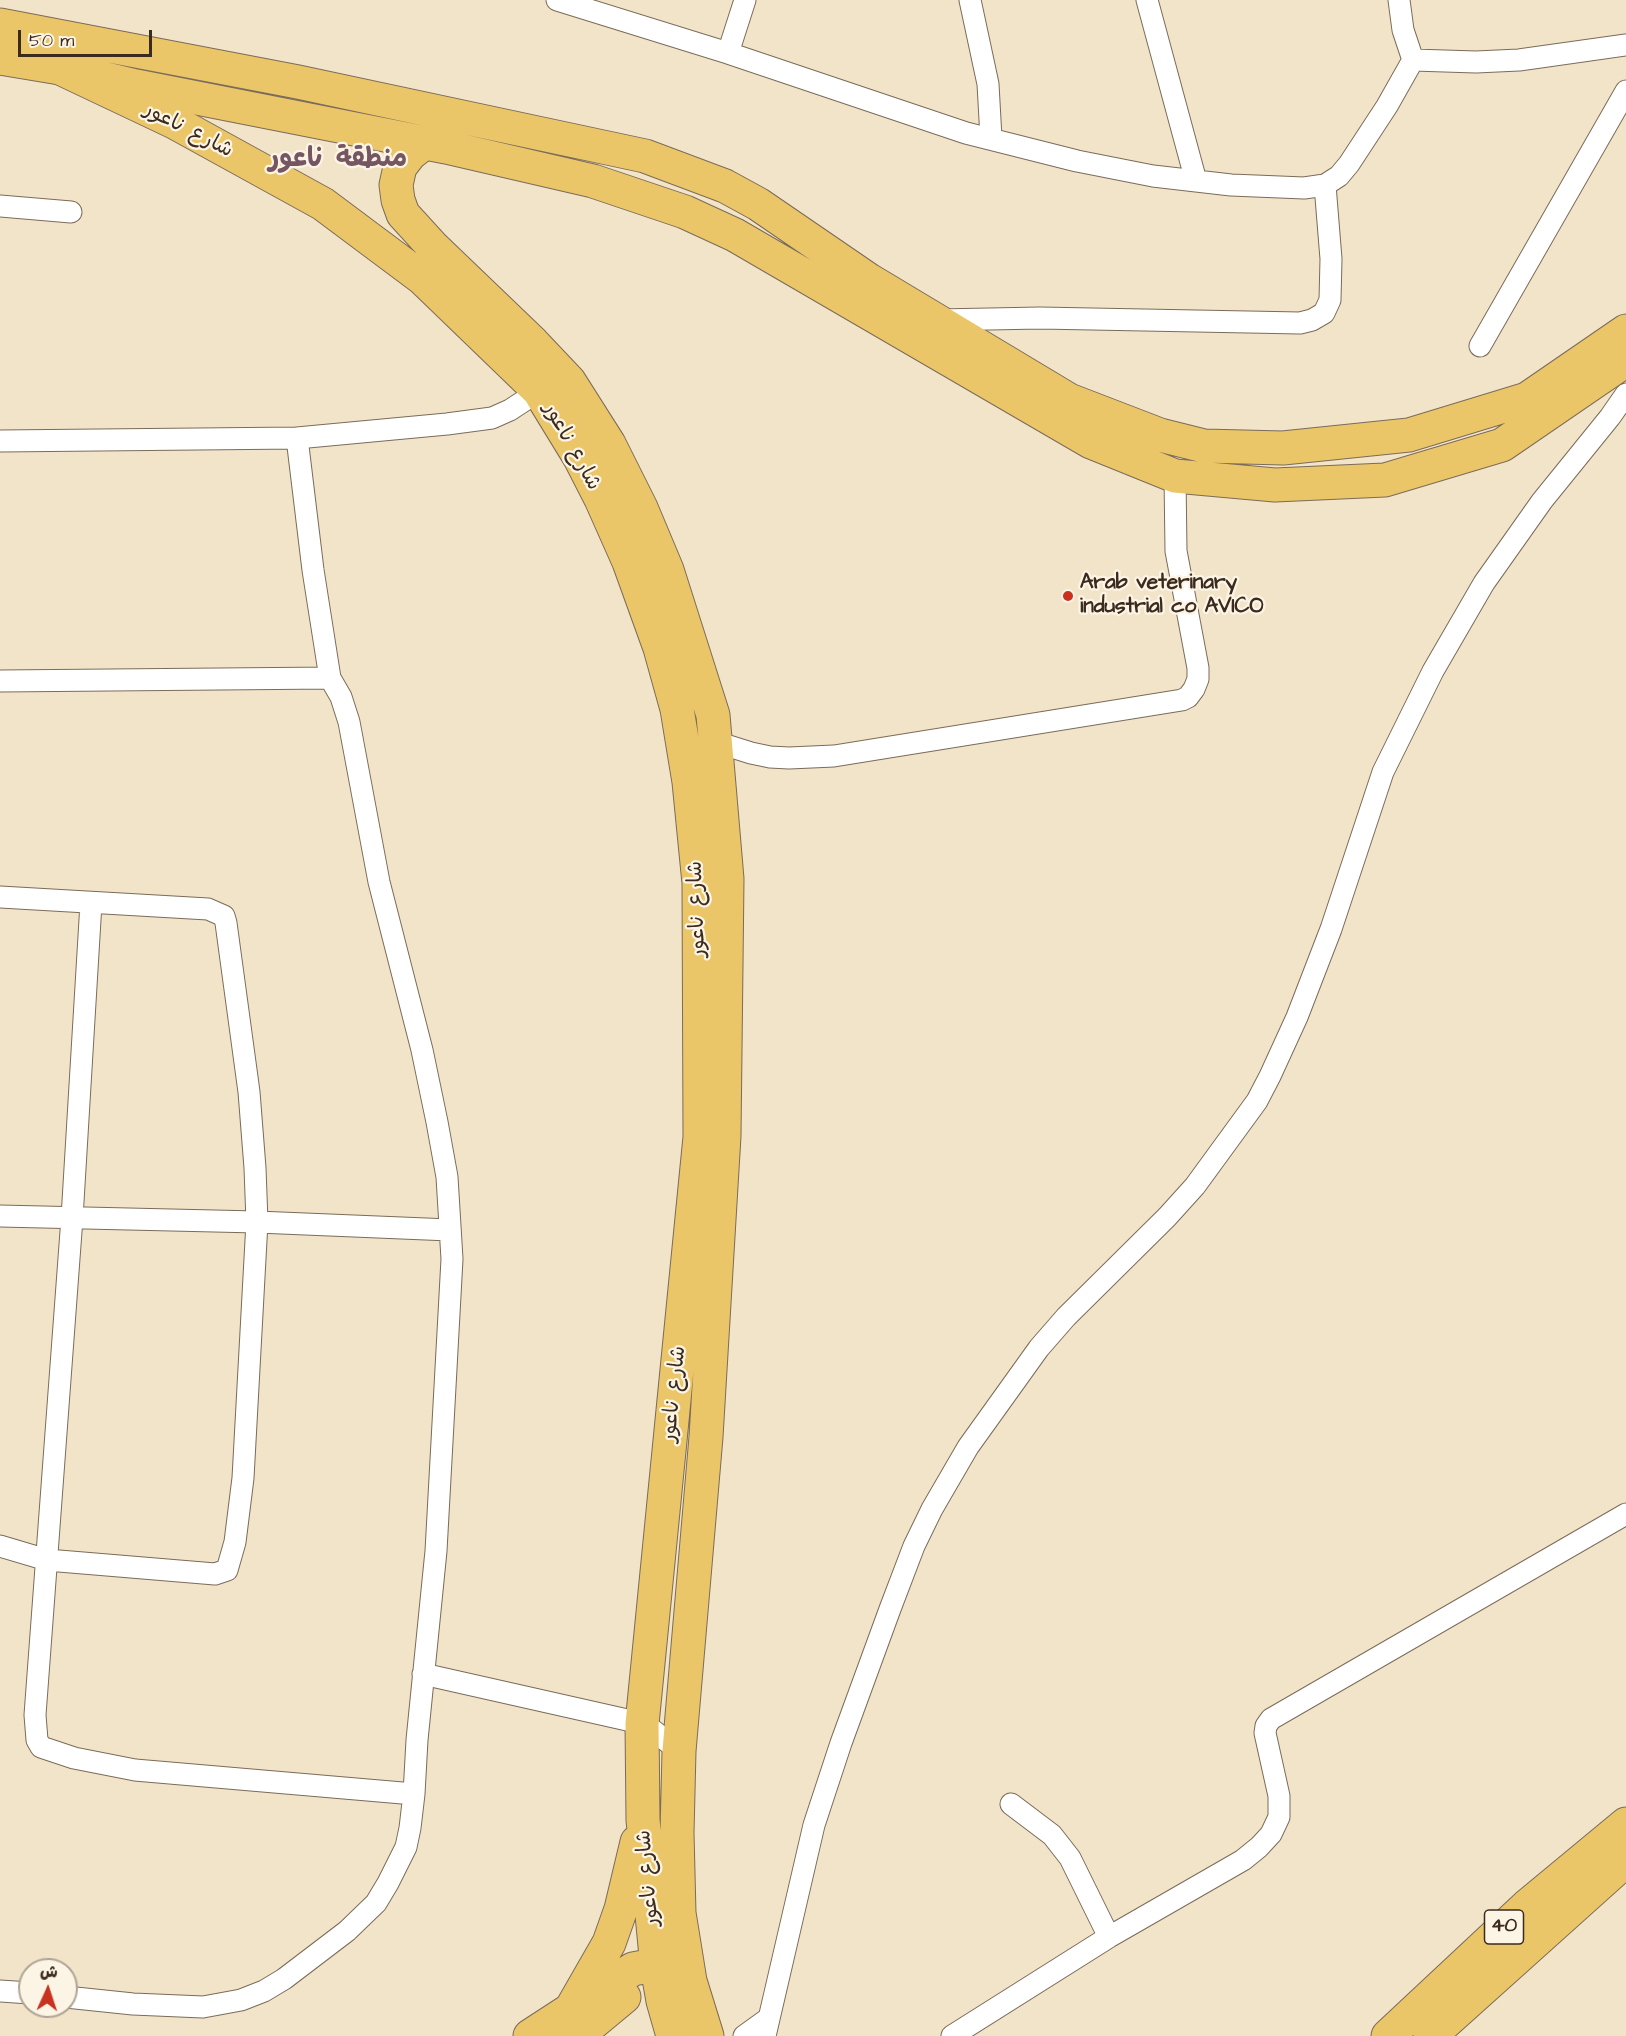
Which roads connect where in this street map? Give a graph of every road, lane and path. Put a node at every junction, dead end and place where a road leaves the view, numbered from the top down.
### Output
1 (557, 0) edge
2 (745, 0) edge
3 (970, 0) edge
4 (1148, 0) edge
5 (1399, 0) edge
6 (0, 25) edge
7 (1626, 45) edge
8 (728, 53) junction
9 (0, 58) edge
10 (1413, 60) junction
11 (60, 68) junction
12 (1626, 91) edge
13 (991, 138) junction
14 (424, 143) junction
15 (704, 177) junction
16 (1196, 181) junction
17 (1325, 184) junction
18 (758, 204) junction
19 (0, 206) edge
20 (71, 212) dead end
21 (685, 212) junction
22 (735, 235) junction
23 (933, 320) junction
24 (1626, 331) edge
25 (1480, 346) dead end
26 (1626, 360) edge
27 (539, 391) junction
28 (1626, 394) edge
29 (297, 438) junction
30 (0, 441) edge
31 (609, 444) junction
32 (580, 458) junction
33 (1175, 476) junction
34 (330, 678) junction
35 (0, 681) edge
36 (716, 742) junction
37 (0, 897) edge
38 (91, 903) junction
39 (0, 1216) edge
40 (72, 1218) junction
41 (256, 1222) junction
42 (450, 1230) junction
43 (1626, 1514) edge
44 (0, 1546) edge
45 (47, 1560) junction
46 (423, 1674) junction
47 (642, 1724) junction
48 (679, 1750) junction
49 (414, 1794) junction
50 (1011, 1804) dead end
51 (644, 1820) junction
52 (1626, 1824) edge
53 (1626, 1860) edge
54 (1575, 1906) junction
55 (679, 1913) junction
56 (1109, 1937) junction
57 (657, 1968) junction
58 (690, 1981) junction
59 (0, 1990) edge
60 (18, 1992) edge
61 (78, 1998) edge
62 (573, 2023) edge
63 (767, 2027) edge
64 (530, 2036) edge
65 (673, 2036) edge
66 (707, 2036) edge
67 (744, 2036) edge
68 (952, 2036) edge
69 (1388, 2036) edge
70 (1430, 2036) edge
71 (1456, 2036) edge

1 - 8 street
2 - 8 street
3 - 13 street
4 - 16 street
5 - 10 street
6 - 15 main road
7 - 10 street
8 - 13 street
9 - 11 main road
10 - 17 street
11 - 14 main road
11 - 27 main road, شارع ناعور
12 - 25 street
13 - 16 street
14 - 21 main road
14 - 31 main road, شارع ناعور
15 - 18 main road
15 - 21 main road
16 - 17 street
17 - 23 street
18 - 22 main road
18 - 23 main road
19 - 20 street
21 - 22 main road
22 - 33 main road
23 - 24 main road
26 - 33 main road
27 - 29 street
27 - 32 main road, شارع ناعور
28 - 63 street
29 - 30 street
29 - 34 street
31 - 32 main road
31 - 36 main road, شارع ناعور
32 - 47 main road, شارع ناعور
33 - 36 street
34 - 35 street
34 - 42 street
36 - 48 main road, شارع ناعور
37 - 38 street
38 - 40 street
38 - 41 street
39 - 40 street
40 - 41 street
40 - 45 street
41 - 42 street
41 - 45 street
42 - 46 street
43 - 56 street
44 - 45 street
45 - 49 street
46 - 47 street
46 - 49 street
47 - 48 street
47 - 51 main road, شارع ناعور
48 - 55 main road, شارع ناعور
49 - 61 street
50 - 56 street
51 - 57 main road, شارع ناعور
51 - 62 main road
52 - 69 main road, 40
53 - 54 main road, 40
54 - 70 main road, 40
54 - 71 main road
55 - 57 main road
55 - 58 main road, شارع ناعور
56 - 68 street
57 - 58 main road
57 - 62 main road
57 - 65 main road, شارع ناعور
58 - 66 main road, شارع ناعور
59 - 60 street
62 - 64 main road
63 - 67 street

